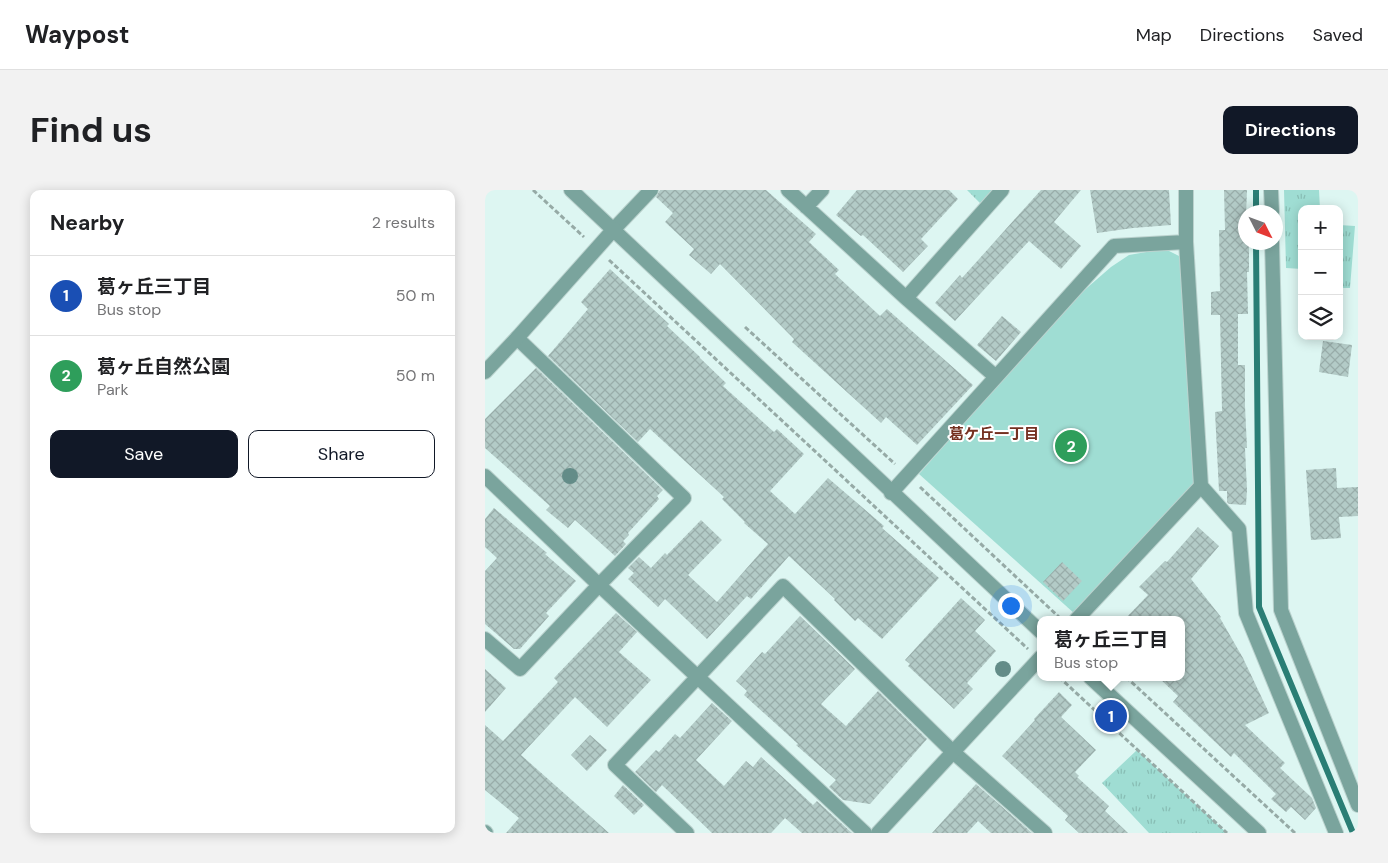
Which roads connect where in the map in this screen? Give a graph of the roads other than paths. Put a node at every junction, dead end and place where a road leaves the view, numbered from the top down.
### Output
1 (571, 190) edge
2 (651, 190) edge
3 (788, 190) edge
4 (822, 190) edge
5 (1002, 190) edge
6 (1186, 190) edge
7 (1271, 190) edge
8 (1272, 205) edge
9 (806, 207) junction
10 (613, 229) junction
11 (1186, 242) junction
12 (1272, 250) edge
13 (906, 298) junction
14 (517, 338) junction
15 (485, 372) edge
16 (996, 377) junction
17 (485, 476) edge
18 (1201, 486) junction
19 (891, 493) junction
20 (599, 585) junction
21 (1080, 616) edge
22 (1037, 628) edge
23 (485, 639) edge
24 (1037, 661) edge
25 (698, 677) junction
26 (1095, 681) edge
27 (953, 752) junction
28 (1358, 805) edge
29 (687, 833) edge
30 (865, 833) edge
31 (878, 833) edge
32 (1045, 833) edge
33 (1259, 833) edge
34 (1336, 833) edge

1 - 10 street
2 - 10 street
3 - 9 street
4 - 9 street
5 - 13 street
6 - 11 street
7 - 8 street
9 - 13 street
10 - 14 street
10 - 19 street
11 - 16 street
11 - 18 street
12 - 28 street
13 - 16 street
14 - 15 street
14 - 20 street
16 - 19 street
17 - 20 street
18 - 21 street
18 - 34 street
19 - 22 street
20 - 23 street
20 - 25 street
24 - 27 street
25 - 27 street
25 - 29 street
25 - 30 street
26 - 33 street
27 - 31 street
27 - 32 street

